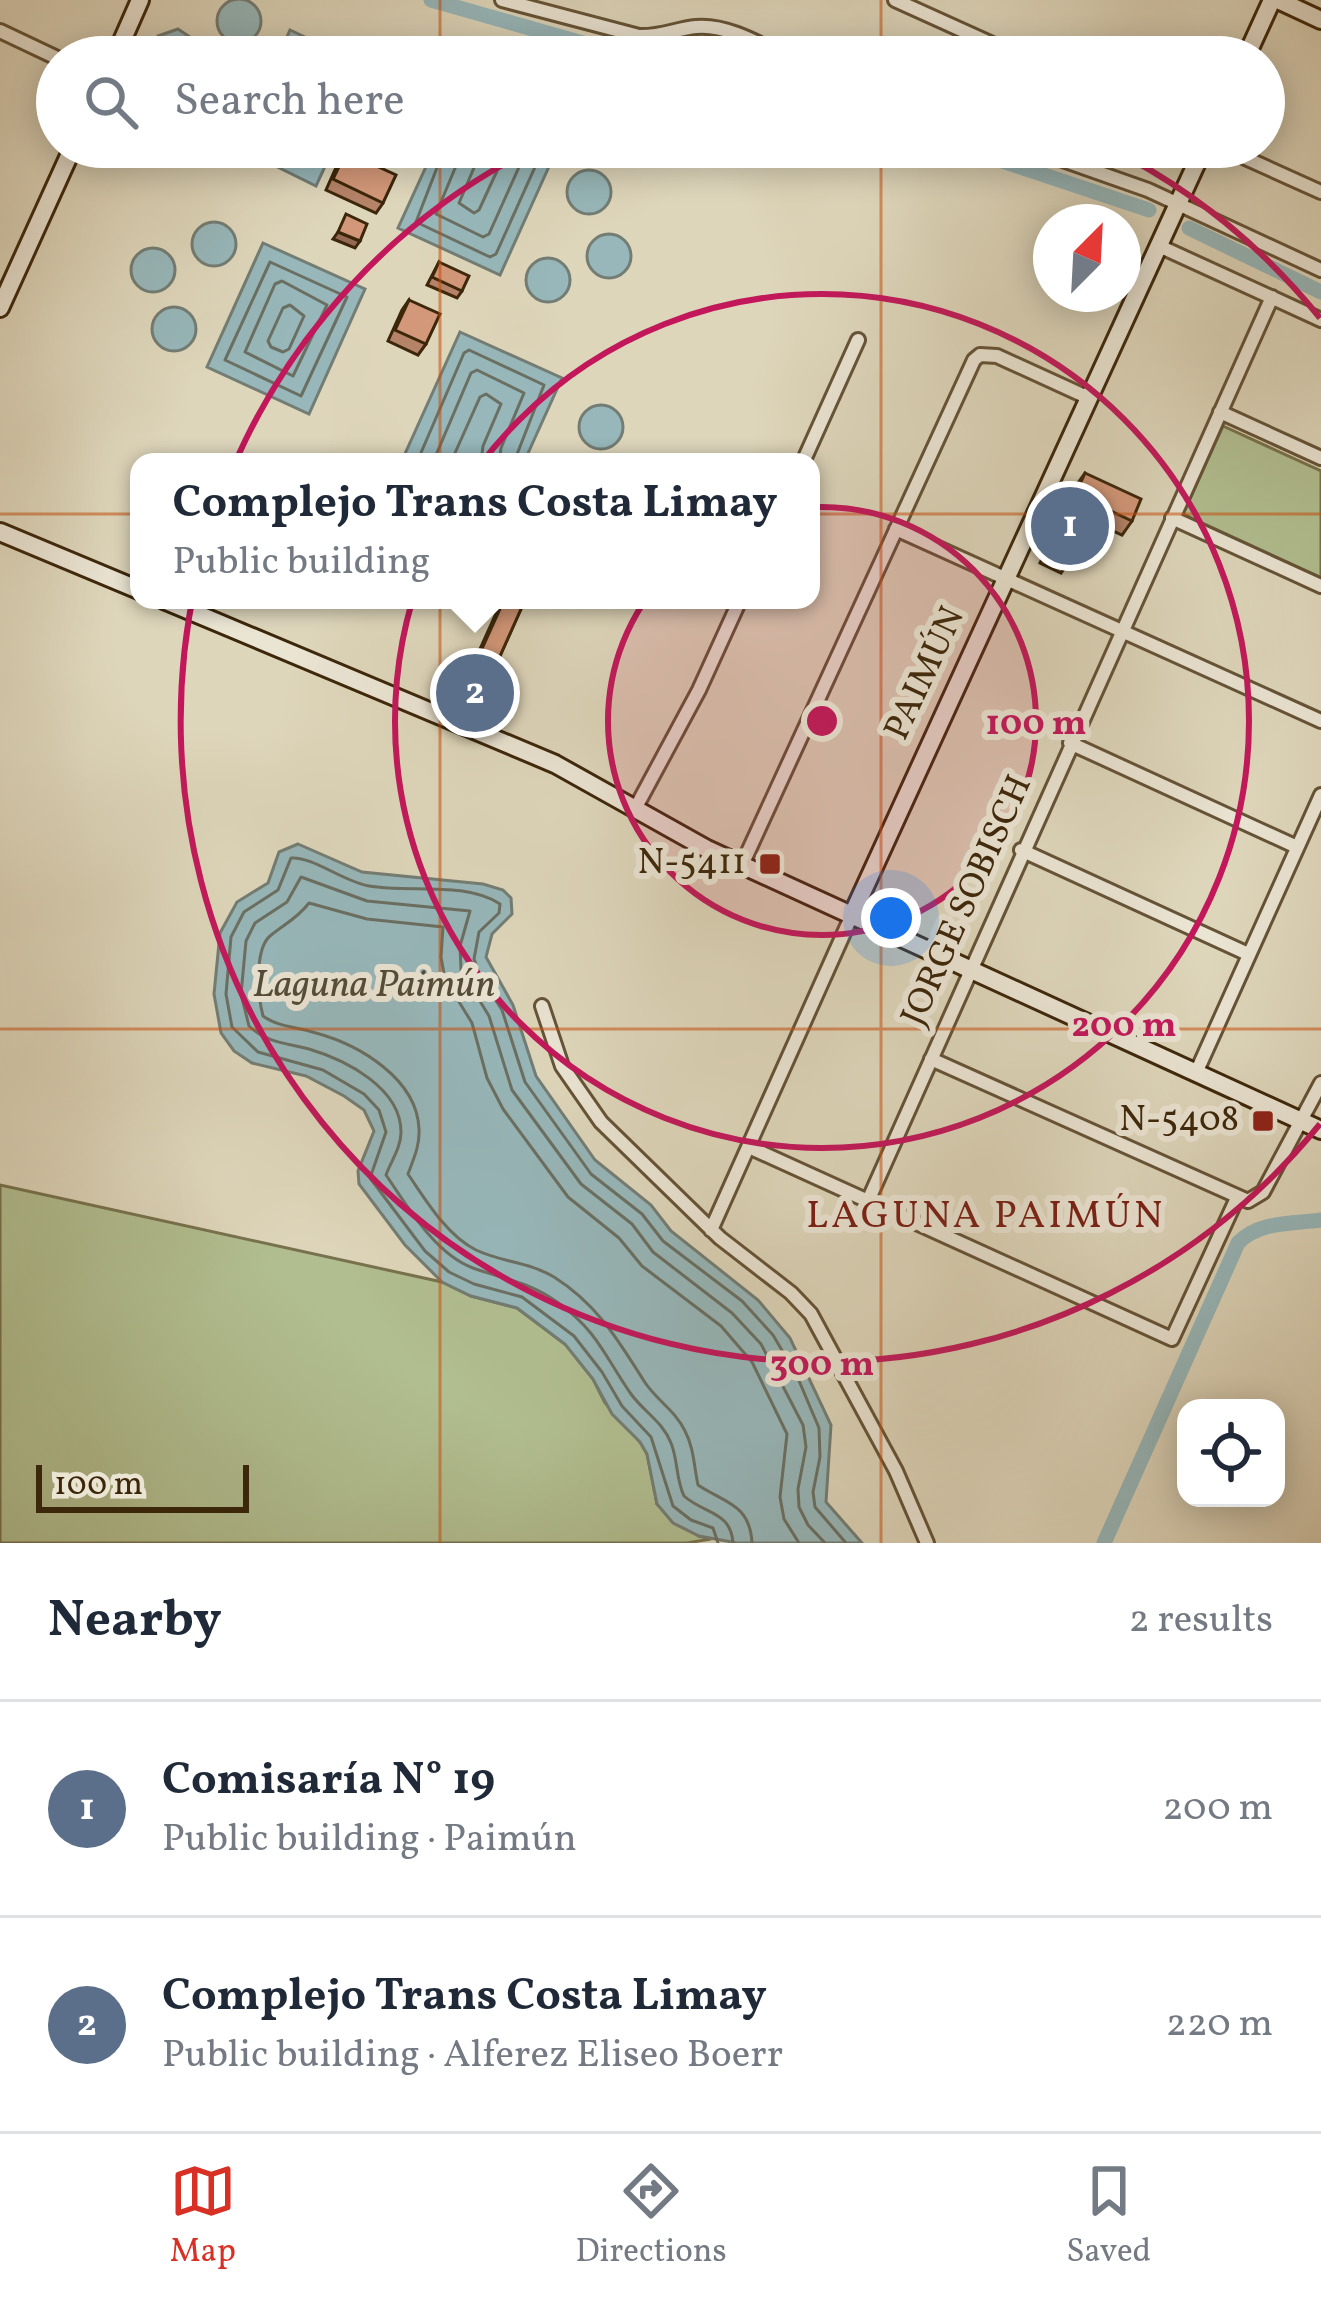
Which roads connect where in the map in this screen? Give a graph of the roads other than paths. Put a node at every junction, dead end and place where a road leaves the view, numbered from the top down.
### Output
1 (140, 0) edge
2 (502, 0) edge
3 (895, 0) edge
4 (944, 0) edge
5 (1275, 0) edge
6 (935, 18) junction
7 (1321, 20) edge
8 (0, 31) edge
9 (124, 36) edge
10 (639, 36) edge
11 (665, 36) edge
12 (732, 36) edge
13 (975, 36) edge
14 (1257, 36) edge
15 (36, 48) edge
16 (64, 168) edge
17 (1083, 168) edge
18 (1195, 168) edge
19 (1268, 168) edge
20 (1321, 192) edge
21 (1179, 203) junction
22 (1159, 245) junction
23 (1321, 270) edge
24 (1272, 297) junction
25 (0, 308) edge
26 (1321, 320) edge
27 (858, 340) dead end
28 (1089, 398) junction
29 (1220, 412) junction
30 (807, 453) edge
31 (1321, 458) edge
32 (1172, 518) junction
33 (896, 529) junction
34 (0, 532) edge
35 (1006, 579) junction
36 (130, 586) edge
37 (1321, 586) edge
38 (185, 609) edge
39 (736, 609) edge
40 (1120, 631) junction
41 (1321, 721) edge
42 (1070, 743) junction
43 (1321, 796) edge
44 (635, 809) junction
45 (1298, 847) junction
46 (1021, 850) junction
47 (742, 865) junction
48 (852, 915) junction
49 (1248, 954) junction
50 (971, 970) junction
51 (542, 1006) dead end
52 (931, 1060) junction
53 (1196, 1073) junction
54 (1321, 1083) edge
55 (1300, 1121) junction
56 (1321, 1130) edge
57 (749, 1147) junction
58 (1237, 1198) junction
59 (868, 1201) junction
60 (711, 1230) junction
61 (927, 1543) edge

1 - 9 street
2 - 10 street
3 - 6 street
4 - 6 street
5 - 7 street
5 - 14 street
6 - 13 street
8 - 15 street
11 - 12 street
16 - 25 street
17 - 21 street
18 - 21 street, PAIMÚN
19 - 20 street
21 - 22 street, PAIMÚN
21 - 23 street
22 - 24 street
22 - 28 street, PAIMÚN
24 - 26 street
24 - 29 street, JORGE SOBISCH
27 - 30 street
28 - 33 street
28 - 35 street, PAIMÚN
29 - 31 street
29 - 32 street, JORGE SOBISCH
32 - 37 street
32 - 40 street, JORGE SOBISCH
33 - 35 street
33 - 47 street
34 - 36 street
35 - 40 street
35 - 48 street, PAIMÚN
38 - 44 street
39 - 44 street
40 - 41 street
40 - 42 street, JORGE SOBISCH
42 - 45 street
42 - 46 street, JORGE SOBISCH
43 - 45 street
44 - 47 street
45 - 49 street
46 - 49 street
46 - 50 street, JORGE SOBISCH
47 - 48 street
48 - 50 street
48 - 57 street, PAIMÚN
49 - 53 street
50 - 52 street, JORGE SOBISCH
50 - 53 street
51 - 60 street
52 - 58 street
52 - 59 street, JORGE SOBISCH
53 - 55 street
54 - 55 street
55 - 56 street
55 - 58 street
57 - 59 street
57 - 60 street, PAIMÚN
58 - 59 street
60 - 61 street

